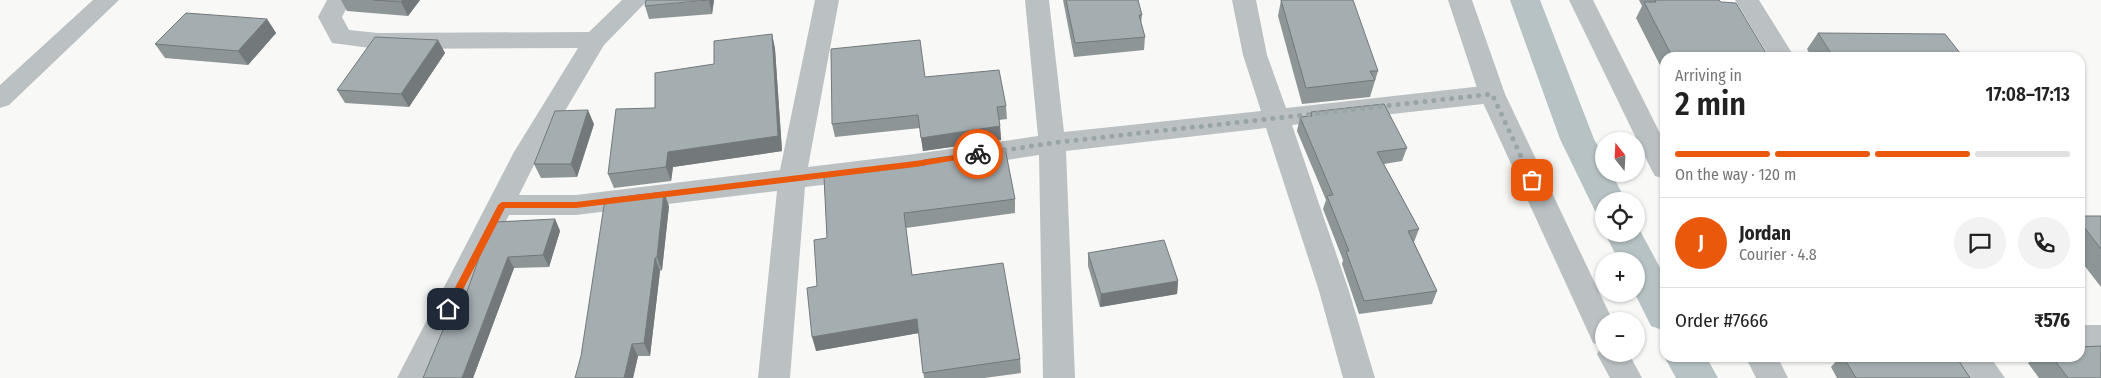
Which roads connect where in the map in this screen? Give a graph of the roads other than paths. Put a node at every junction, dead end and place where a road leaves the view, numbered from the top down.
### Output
1 (107, 0) edge
2 (339, 0) edge
3 (636, 0) edge
4 (826, 0) edge
5 (1038, 0) edge
6 (1244, 0) edge
7 (1460, 0) edge
8 (1581, 0) edge
9 (1747, 0) edge
10 (594, 40) junction
11 (1779, 52) edge
12 (1492, 94) junction
13 (0, 99) edge
14 (1275, 118) junction
15 (1052, 143) junction
16 (1660, 159) edge
17 (792, 178) junction
18 (502, 205) junction
19 (1595, 315) edge
20 (2085, 338) edge
21 (2101, 338) edge
22 (1617, 362) edge
23 (1764, 362) edge
24 (1977, 362) edge
25 (413, 378) edge
26 (774, 378) edge
27 (1059, 378) edge
28 (1359, 378) edge
29 (1626, 378) edge
30 (1772, 378) edge
31 (1990, 378) edge

1 - 13 street
2 - 10 street
3 - 10 street
4 - 17 street
5 - 15 street
6 - 14 street
7 - 12 street
8 - 16 street
9 - 11 street
10 - 18 street
12 - 14 street
12 - 19 street
14 - 15 street
14 - 28 street
15 - 17 street
15 - 27 street
17 - 18 street
17 - 26 street
18 - 25 street
20 - 21 street
22 - 29 street
23 - 30 street
24 - 31 street

